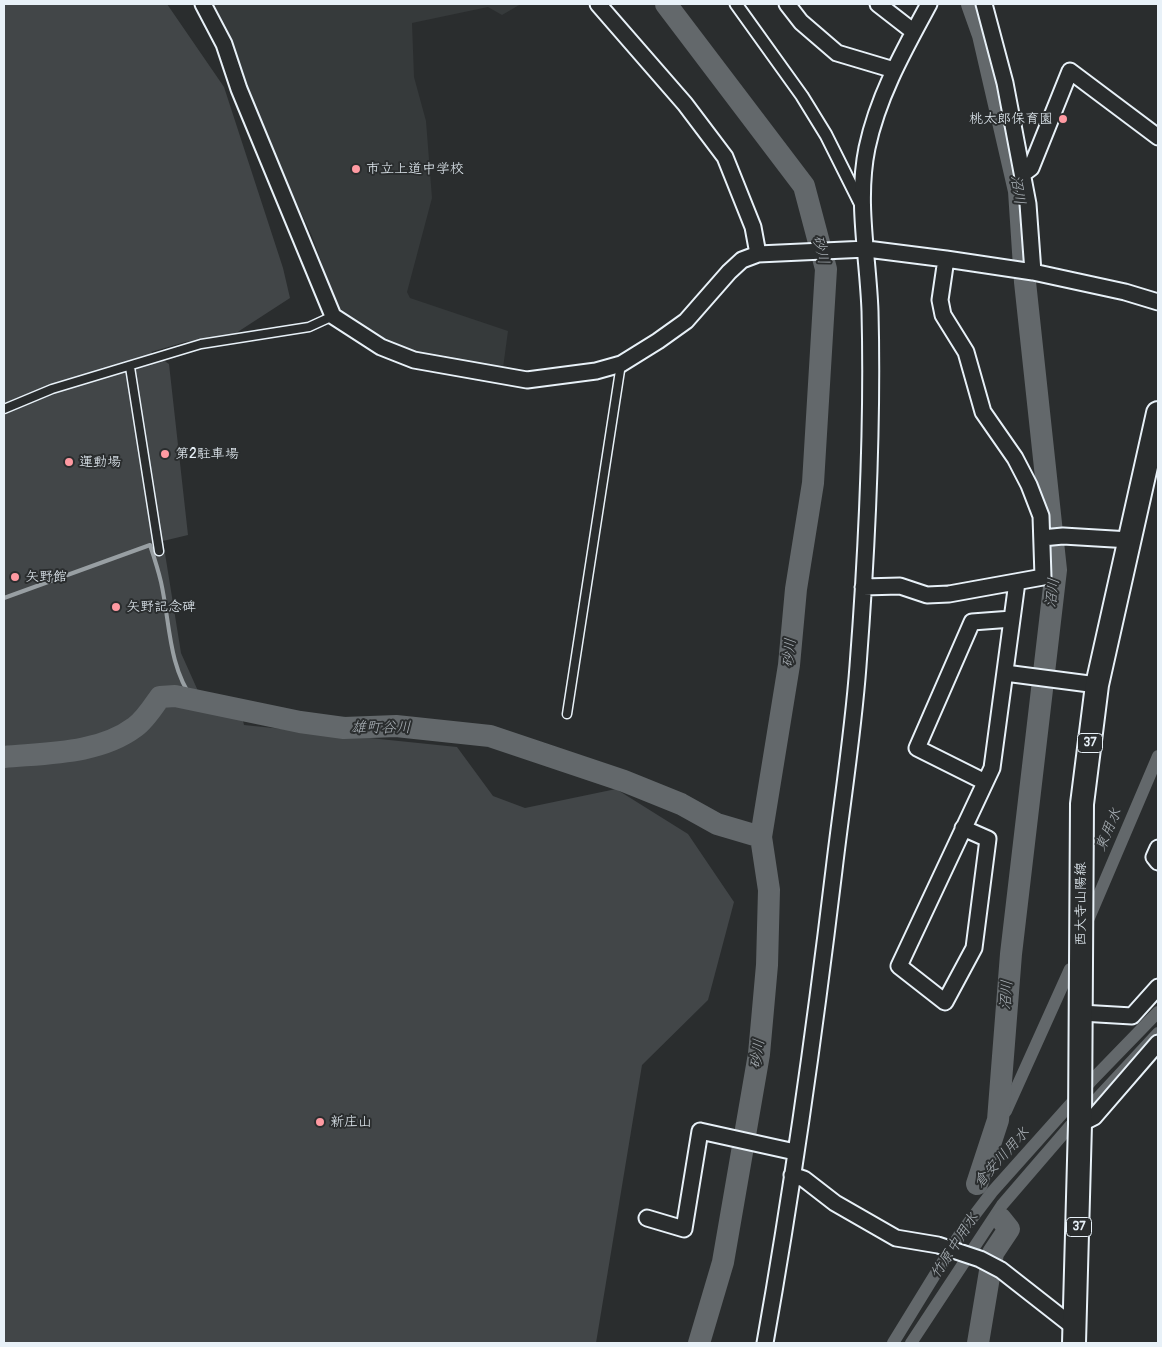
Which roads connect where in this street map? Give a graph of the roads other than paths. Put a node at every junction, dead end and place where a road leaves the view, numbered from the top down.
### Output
1 (203, 4) edge
2 (598, 4) edge
3 (736, 4) edge
4 (787, 4) edge
5 (878, 4) edge
6 (929, 4) edge
7 (984, 4) edge
8 (914, 32) junction
9 (894, 70) junction
10 (1158, 137) edge
11 (1023, 174) junction
12 (861, 205) junction
13 (862, 249) junction
14 (763, 254) junction
15 (946, 259) junction
16 (1033, 272) junction
17 (1158, 302) edge
18 (333, 316) junction
19 (621, 364) junction
20 (130, 367) junction
21 (4, 410) edge
22 (1158, 413) edge
23 (1042, 538) junction
24 (1130, 540) junction
25 (159, 551) dead end
26 (1017, 582) junction
27 (862, 587) junction
28 (1012, 620) junction
29 (1005, 673) junction
30 (1097, 685) junction
31 (567, 714) dead end
32 (985, 782) junction
33 (963, 828) junction
34 (1158, 848) edge
35 (1158, 862) edge
36 (1158, 987) edge
37 (1081, 1013) junction
38 (1158, 1043) edge
39 (1080, 1118) junction
40 (795, 1152) junction
41 (792, 1176) junction
42 (647, 1218) dead end
43 (1075, 1335) edge
44 (765, 1343) edge

1 - 18 street
2 - 14 street
3 - 12 street
4 - 9 street
5 - 8 street
6 - 8 street
7 - 11 street
8 - 9 street
9 - 12 street
10 - 11 street
11 - 16 street
12 - 13 street
13 - 14 street
13 - 15 street
13 - 27 street
14 - 19 street
15 - 16 street
15 - 23 street
16 - 17 street
18 - 19 street
18 - 20 lane
19 - 31 lane
20 - 21 lane
20 - 25 lane
22 - 24 main road, 西大寺山陽線 / 37
23 - 24 street
23 - 26 street
24 - 30 main road, 西大寺山陽線 / 37
26 - 27 street
26 - 28 street
27 - 40 street
28 - 29 street
28 - 32 street
29 - 30 street
29 - 32 street
30 - 37 main road, 西大寺山陽線 / 37
32 - 33 street
33 - 33 street
34 - 35 street
36 - 37 street
37 - 39 main road, 西大寺山陽線 / 37
38 - 39 street
39 - 43 main road, 西大寺山陽線 / 37
40 - 41 street
40 - 42 street
41 - 43 street
41 - 44 street

